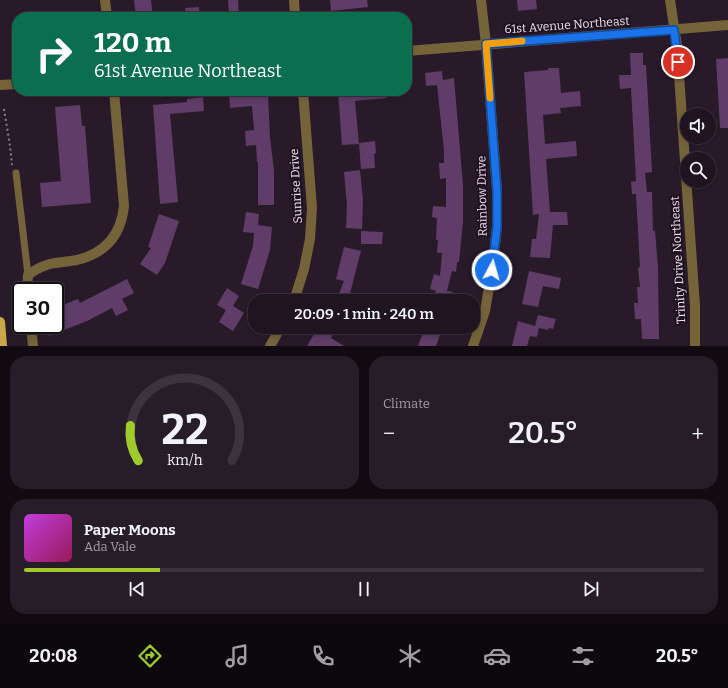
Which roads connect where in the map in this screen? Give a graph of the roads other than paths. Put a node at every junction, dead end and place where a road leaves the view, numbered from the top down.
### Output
1 (105, 0) edge
2 (294, 0) edge
3 (481, 0) edge
4 (670, 0) edge
5 (106, 12) edge
6 (295, 12) edge
7 (728, 25) edge
8 (674, 30) junction
9 (486, 44) junction
10 (412, 50) edge
11 (12, 84) edge
12 (0, 85) edge
13 (114, 96) edge
14 (303, 96) edge
15 (16, 173) dead end
16 (28, 275) junction
17 (28, 282) edge
18 (296, 294) edge
19 (0, 322) edge
20 (32, 334) edge
21 (277, 334) edge
22 (2, 346) edge
23 (33, 346) edge
24 (270, 346) edge
25 (473, 346) edge
26 (695, 346) edge

1 - 5 street
2 - 6 street
3 - 9 street, Rainbow Drive
4 - 8 street, Trinity Drive Northeast
7 - 8 street, 61st Avenue Northeast
8 - 9 street, 61st Avenue Northeast
8 - 26 street, Trinity Drive Northeast
9 - 10 street, 61st Avenue Northeast
9 - 25 street, Rainbow Drive
11 - 12 street
13 - 16 street
14 - 18 street, Sunrise Drive
15 - 16 lane
16 - 17 street
19 - 22 main road
20 - 23 street
21 - 24 street

